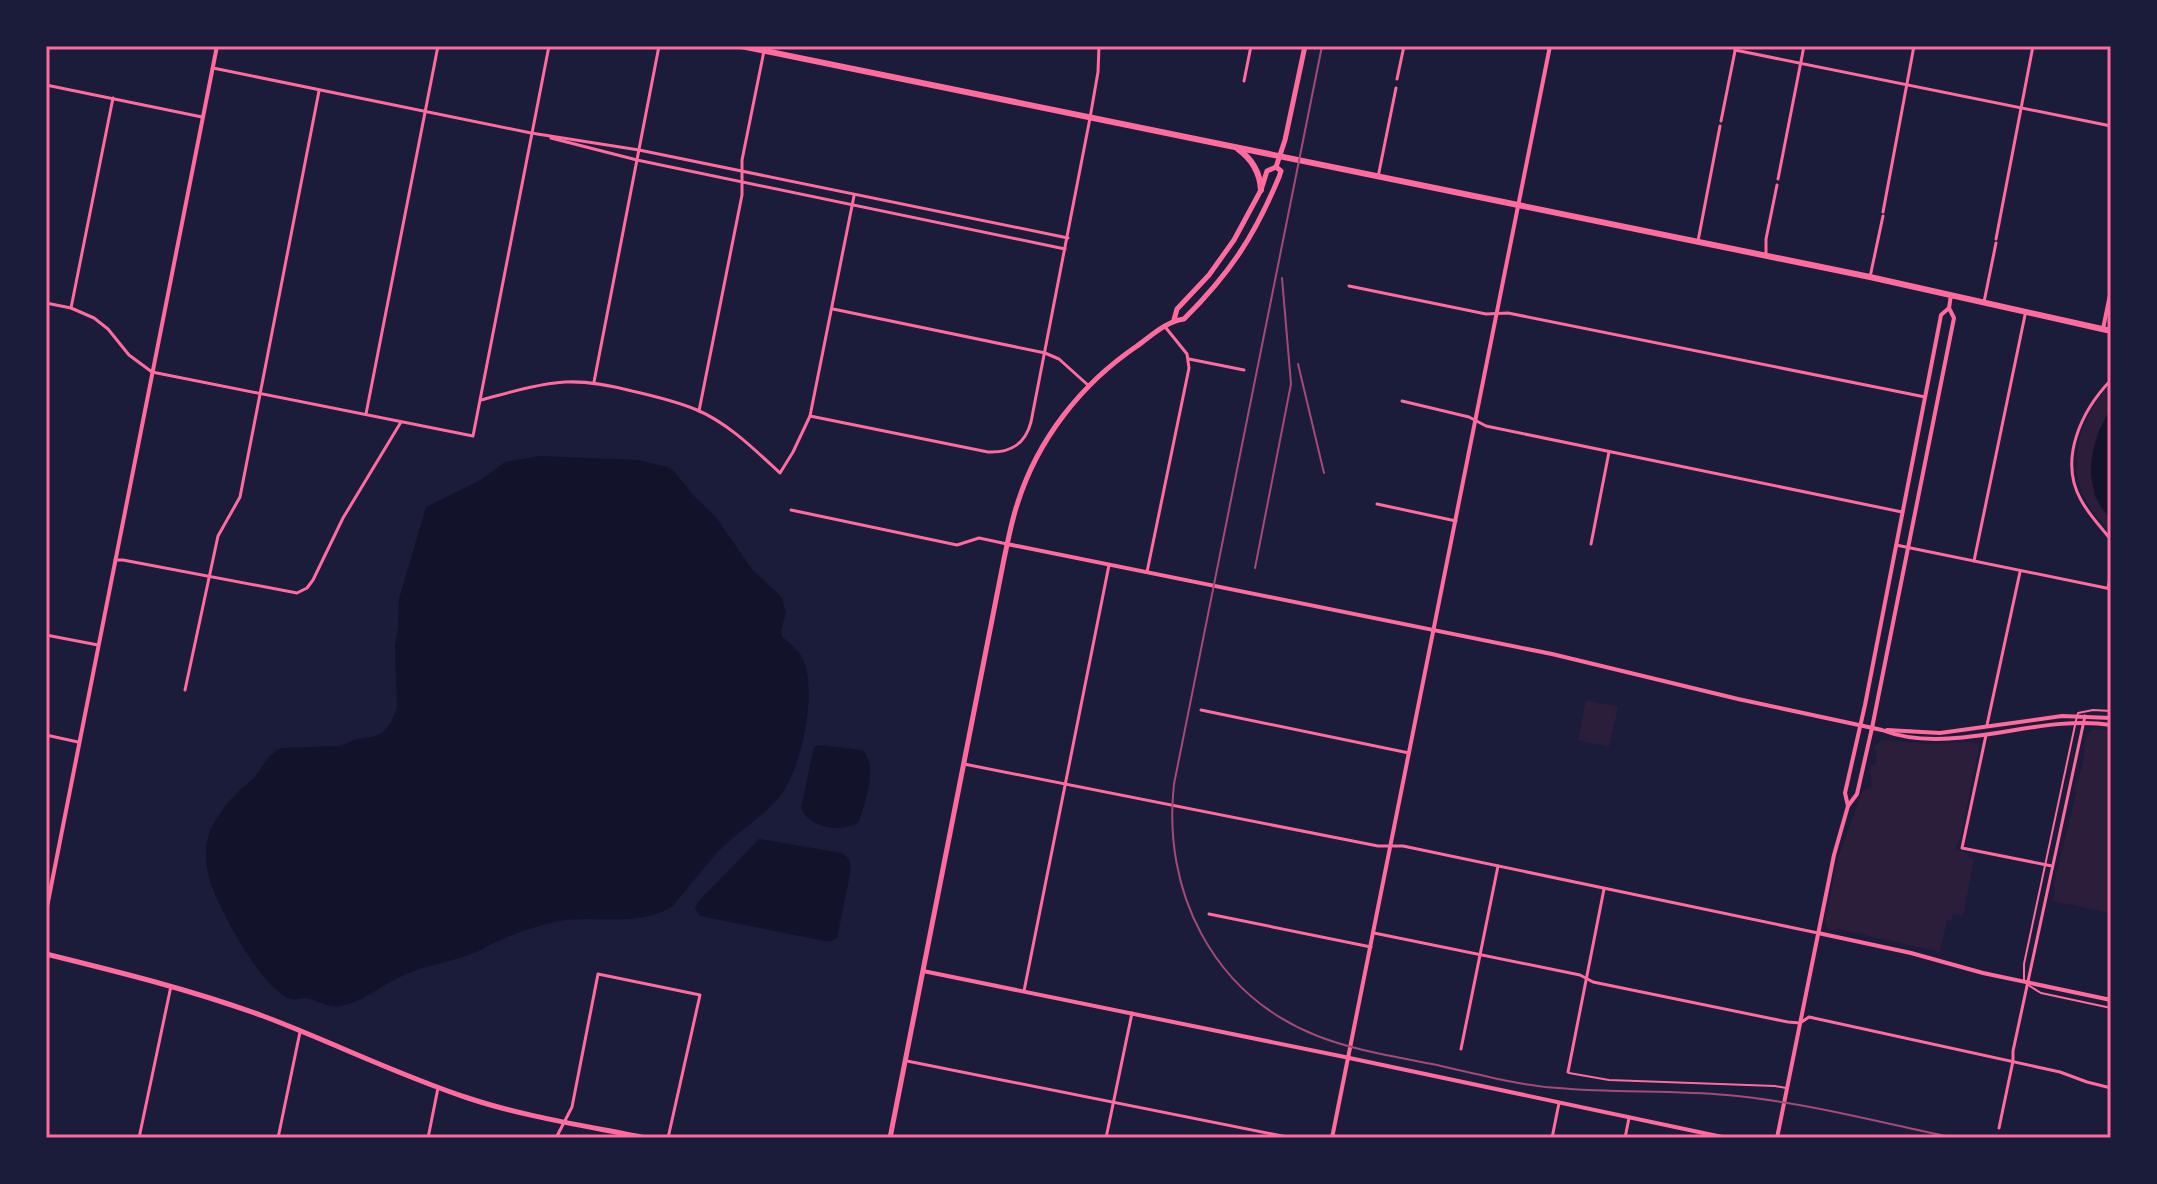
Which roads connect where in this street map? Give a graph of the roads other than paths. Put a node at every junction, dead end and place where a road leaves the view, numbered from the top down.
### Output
1 (217, 46) edge
2 (438, 46) edge
3 (549, 46) edge
4 (659, 46) edge
5 (741, 46) edge
6 (1099, 46) edge
7 (1251, 46) edge
8 (1305, 46) edge
9 (1404, 46) edge
10 (1550, 46) edge
11 (1804, 46) edge
12 (1914, 46) edge
13 (2033, 46) edge
14 (765, 48) edge
15 (1736, 48) edge
16 (1801, 64) junction
17 (213, 68) junction
18 (1397, 79) dead end
19 (1244, 81) dead end
20 (46, 85) edge
21 (1908, 86) junction
22 (1396, 88) dead end
23 (319, 90) junction
24 (113, 98) junction
25 (2021, 108) junction
26 (424, 111) junction
27 (202, 117) junction
28 (1090, 118) junction
29 (2111, 126) edge
30 (531, 133) junction
31 (1235, 147) junction
32 (639, 150) junction
33 (1280, 156) junction
34 (637, 160) junction
35 (1276, 167) junction
36 (742, 172) junction
37 (1378, 177) junction
38 (1778, 179) dead end
39 (742, 182) junction
40 (1777, 185) dead end
41 (1261, 190) junction
42 (854, 195) junction
43 (852, 205) junction
44 (1519, 205) junction
45 (1068, 238) junction
46 (1698, 241) junction
47 (1065, 249) junction
48 (1766, 256) junction
49 (1870, 277) junction
50 (1349, 286) dead end
51 (2111, 290) edge
52 (1951, 295) junction
53 (1984, 302) junction
54 (46, 303) edge
55 (71, 308) junction
56 (1949, 308) junction
57 (832, 309) junction
58 (2026, 311) junction
59 (1497, 313) junction
60 (1174, 320) junction
61 (1165, 327) junction
62 (2103, 329) junction
63 (2111, 331) edge
64 (1045, 353) junction
65 (1189, 359) junction
66 (1244, 370) dead end
67 (152, 372) junction
68 (2111, 380) edge
69 (594, 382) junction
70 (1089, 386) junction
71 (260, 393) junction
72 (1925, 397) junction
73 (481, 400) junction
74 (1402, 401) dead end
75 (699, 411) junction
76 (366, 414) junction
77 (810, 416) junction
78 (1476, 421) junction
79 (401, 422) junction
80 (1609, 452) junction
81 (1377, 504) dead end
82 (791, 510) dead end
83 (1902, 512) junction
84 (1456, 521) junction
85 (2111, 540) edge
86 (1007, 544) junction
87 (1591, 544) dead end
88 (1896, 545) junction
89 (1908, 548) junction
90 (114, 560) junction
91 (1974, 561) junction
92 (1109, 565) junction
93 (2021, 571) junction
94 (1147, 572) junction
95 (2111, 573) edge
96 (209, 577) junction
97 (2109, 588) edge
98 (1434, 629) junction
99 (46, 635) edge
100 (98, 645) junction
101 (185, 690) dead end
102 (1201, 710) dead end
103 (2111, 711) edge
104 (2077, 716) junction
105 (2111, 718) edge
106 (2084, 720) junction
107 (2075, 723) junction
108 (1860, 725) junction
109 (1987, 725) junction
110 (2111, 725) edge
111 (1872, 728) junction
112 (1882, 730) junction
113 (1986, 733) junction
114 (46, 735) edge
115 (78, 742) junction
116 (1409, 753) junction
117 (964, 764) junction
118 (1066, 784) junction
119 (1848, 806) junction
120 (1391, 846) junction
121 (2045, 865) junction
122 (1498, 866) junction
123 (2052, 866) junction
124 (1604, 889) junction
125 (46, 912) edge
126 (1209, 914) dead end
127 (1374, 933) junction
128 (1818, 933) junction
129 (1371, 947) junction
130 (46, 954) edge
131 (1480, 955) junction
132 (923, 971) junction
133 (1586, 978) junction
134 (2026, 983) junction
135 (171, 986) junction
136 (1024, 991) junction
137 (2111, 1000) edge
138 (2111, 1008) edge
139 (1132, 1013) junction
140 (1800, 1023) junction
141 (300, 1030) junction
142 (1461, 1049) dead end
143 (1348, 1058) junction
144 (906, 1061) junction
145 (2013, 1061) junction
146 (1568, 1072) joint
147 (438, 1088) junction
148 (1787, 1088) junction
149 (2111, 1088) edge
150 (1114, 1103) junction
151 (1559, 1103) junction
152 (1629, 1117) junction
153 (564, 1121) junction
154 (1999, 1128) dead end
155 (1699, 1135) edge
156 (139, 1138) edge
157 (278, 1138) edge
158 (428, 1138) edge
159 (556, 1138) edge
160 (646, 1138) edge
161 (668, 1138) edge
162 (890, 1138) edge
163 (1106, 1138) edge
164 (1292, 1138) edge
165 (1332, 1138) edge
166 (1552, 1138) edge
167 (1625, 1138) edge
168 (1727, 1138) edge
169 (1777, 1138) edge

1 - 17 street
2 - 26 street
3 - 30 street
4 - 32 street
5 - 14 highway
6 - 28 street
7 - 19 street
8 - 33 main road
9 - 18 street
10 - 44 street
11 - 16 street
12 - 21 street
13 - 25 street
14 - 28 highway
14 - 36 street
15 - 16 street
15 - 46 street
16 - 21 street
16 - 38 street
17 - 23 street
17 - 27 street
20 - 24 street
21 - 25 street
21 - 49 street
22 - 37 street
23 - 26 street
23 - 71 street
24 - 27 street
24 - 55 street
25 - 29 street
25 - 53 street
26 - 30 street
26 - 76 street
27 - 67 street
28 - 31 highway
28 - 45 street
30 - 32 street
30 - 34 street
30 - 73 street
31 - 33 highway
31 - 41 highway
32 - 34 street
32 - 36 street
33 - 35 main road
33 - 37 highway
34 - 39 street
34 - 69 street
35 - 41 main road
35 - 60 main road
36 - 39 street
36 - 42 street
37 - 44 highway
39 - 43 street
39 - 75 street
40 - 48 street
41 - 60 main road
42 - 43 street
42 - 45 street
43 - 47 street
43 - 57 street
44 - 46 highway
44 - 59 street
45 - 47 street
46 - 48 highway
47 - 64 street
48 - 49 highway
49 - 52 highway
50 - 59 street
51 - 62 street
52 - 53 highway
52 - 56 street
53 - 58 highway
54 - 55 street
55 - 67 street
56 - 72 street
56 - 89 street
57 - 64 street
57 - 77 street
58 - 62 highway
58 - 91 street
59 - 72 street
59 - 78 street
60 - 61 main road
61 - 65 street
61 - 70 main road
62 - 63 highway
64 - 70 street
64 - 77 street
65 - 66 street
65 - 94 street
67 - 71 street
67 - 90 street
68 - 85 street
69 - 73 street
69 - 75 street
70 - 86 main road
71 - 76 street
71 - 96 street
72 - 83 street
73 - 79 street
74 - 78 street
75 - 77 street
76 - 79 street
78 - 80 street
78 - 84 street
79 - 96 street
80 - 83 street
80 - 87 street
81 - 84 street
82 - 86 street
83 - 88 street
84 - 98 street
86 - 92 street
86 - 117 main road
88 - 89 street
88 - 108 street
89 - 91 street
89 - 111 street
90 - 96 street
90 - 100 street
91 - 93 street
92 - 94 street
92 - 118 street
93 - 97 street
93 - 109 street
94 - 98 street
95 - 97 street
96 - 101 street
98 - 108 street
98 - 116 street
99 - 100 street
100 - 115 street
102 - 116 street
103 - 104 lane
104 - 106 street
104 - 107 lane
104 - 109 street
105 - 106 street
106 - 107 street
106 - 110 street
106 - 123 street
107 - 113 street
107 - 121 lane
108 - 111 street
108 - 119 street
109 - 112 street
111 - 112 street
111 - 119 street
112 - 113 street
113 - 121 street
114 - 115 street
115 - 125 street
116 - 120 street
117 - 118 street
117 - 132 main road
118 - 120 street
118 - 136 street
119 - 128 street
120 - 122 street
120 - 127 street
121 - 123 street
121 - 134 lane
122 - 124 street
122 - 131 street
123 - 134 street
124 - 128 street
124 - 133 street
126 - 129 street
127 - 129 street
127 - 131 street
128 - 134 street
128 - 140 street
129 - 143 street
130 - 135 main road
131 - 133 street
131 - 142 street
132 - 136 street
132 - 144 main road
133 - 140 street
133 - 146 street
134 - 137 street
134 - 138 lane
134 - 145 street
135 - 141 main road
135 - 156 street
136 - 139 street
139 - 143 street
139 - 150 street
140 - 145 street
140 - 148 street
141 - 147 main road
141 - 157 street
143 - 151 street
143 - 165 street
144 - 150 street
144 - 162 main road
145 - 149 street
145 - 154 street
146 - 148 lane
147 - 153 main road
147 - 158 street
148 - 169 street
150 - 163 street
150 - 164 street
151 - 152 street
151 - 166 street
152 - 155 street
152 - 167 street
153 - 159 street
153 - 160 main road
153 - 161 street
155 - 168 street

